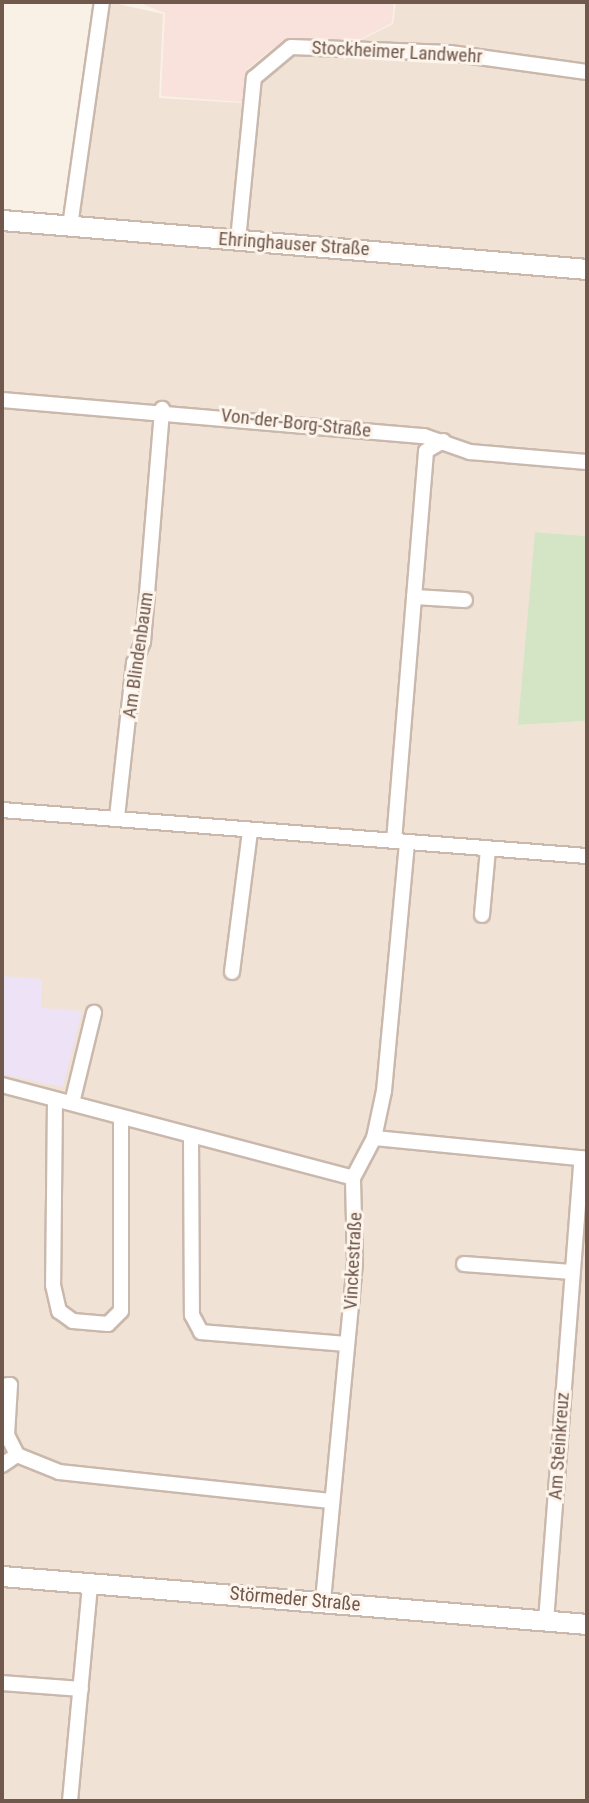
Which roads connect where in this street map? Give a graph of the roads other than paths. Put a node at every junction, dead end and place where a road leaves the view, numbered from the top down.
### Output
1 (102, 2) edge
2 (587, 72) edge
3 (2, 220) edge
4 (71, 226) junction
5 (238, 240) junction
6 (587, 269) edge
7 (2, 400) edge
8 (162, 409) junction
9 (443, 441) junction
10 (587, 462) edge
11 (414, 597) junction
12 (465, 600) dead end
13 (2, 810) edge
14 (117, 817) junction
15 (250, 831) junction
16 (400, 841) junction
17 (488, 849) junction
18 (587, 856) edge
19 (482, 915) dead end
20 (232, 972) dead end
21 (94, 1013) dead end
22 (2, 1085) edge
23 (55, 1100) junction
24 (72, 1103) junction
25 (121, 1118) junction
26 (191, 1136) junction
27 (374, 1138) junction
28 (585, 1158) edge
29 (353, 1178) junction
30 (464, 1264) dead end
31 (572, 1272) junction
32 (346, 1345) junction
33 (2, 1386) edge
34 (17, 1455) junction
35 (2, 1465) edge
36 (330, 1501) junction
37 (2, 1576) edge
38 (90, 1584) junction
39 (324, 1601) junction
40 (546, 1621) junction
41 (587, 1624) edge
42 (2, 1683) edge
43 (81, 1689) junction
44 (70, 1801) edge

1 - 4 street
2 - 5 street, Stockheimer Landwehr
3 - 4 main road, Ehringhauser Straße
4 - 5 main road, Ehringhauser Straße
5 - 6 main road, Ehringhauser Straße
7 - 8 street, Von-der-Borg-Straße
8 - 9 street, Von-der-Borg-Straße
8 - 14 street, Am Blindenbaum
9 - 10 street, Von-der-Borg-Straße
9 - 11 street
11 - 12 street
11 - 16 street
13 - 14 street
14 - 15 street
15 - 16 street
15 - 20 street
16 - 17 street
16 - 27 street
17 - 18 street
17 - 19 street
21 - 24 street
22 - 23 street
23 - 24 street
23 - 25 street
24 - 25 street
25 - 26 street
26 - 29 street
26 - 32 street
27 - 28 street
27 - 29 street
28 - 31 street, Am Steinkreuz
29 - 32 street, Vinckestraße
30 - 31 street
31 - 40 street, Am Steinkreuz
32 - 36 street, Vinckestraße
33 - 34 street
34 - 35 street
34 - 36 street
36 - 39 street, Vinckestraße
37 - 38 main road, Störmeder Straße
38 - 39 main road, Störmeder Straße
38 - 43 street
39 - 40 main road, Störmeder Straße
40 - 41 main road, Störmeder Straße
42 - 43 street
43 - 44 street

